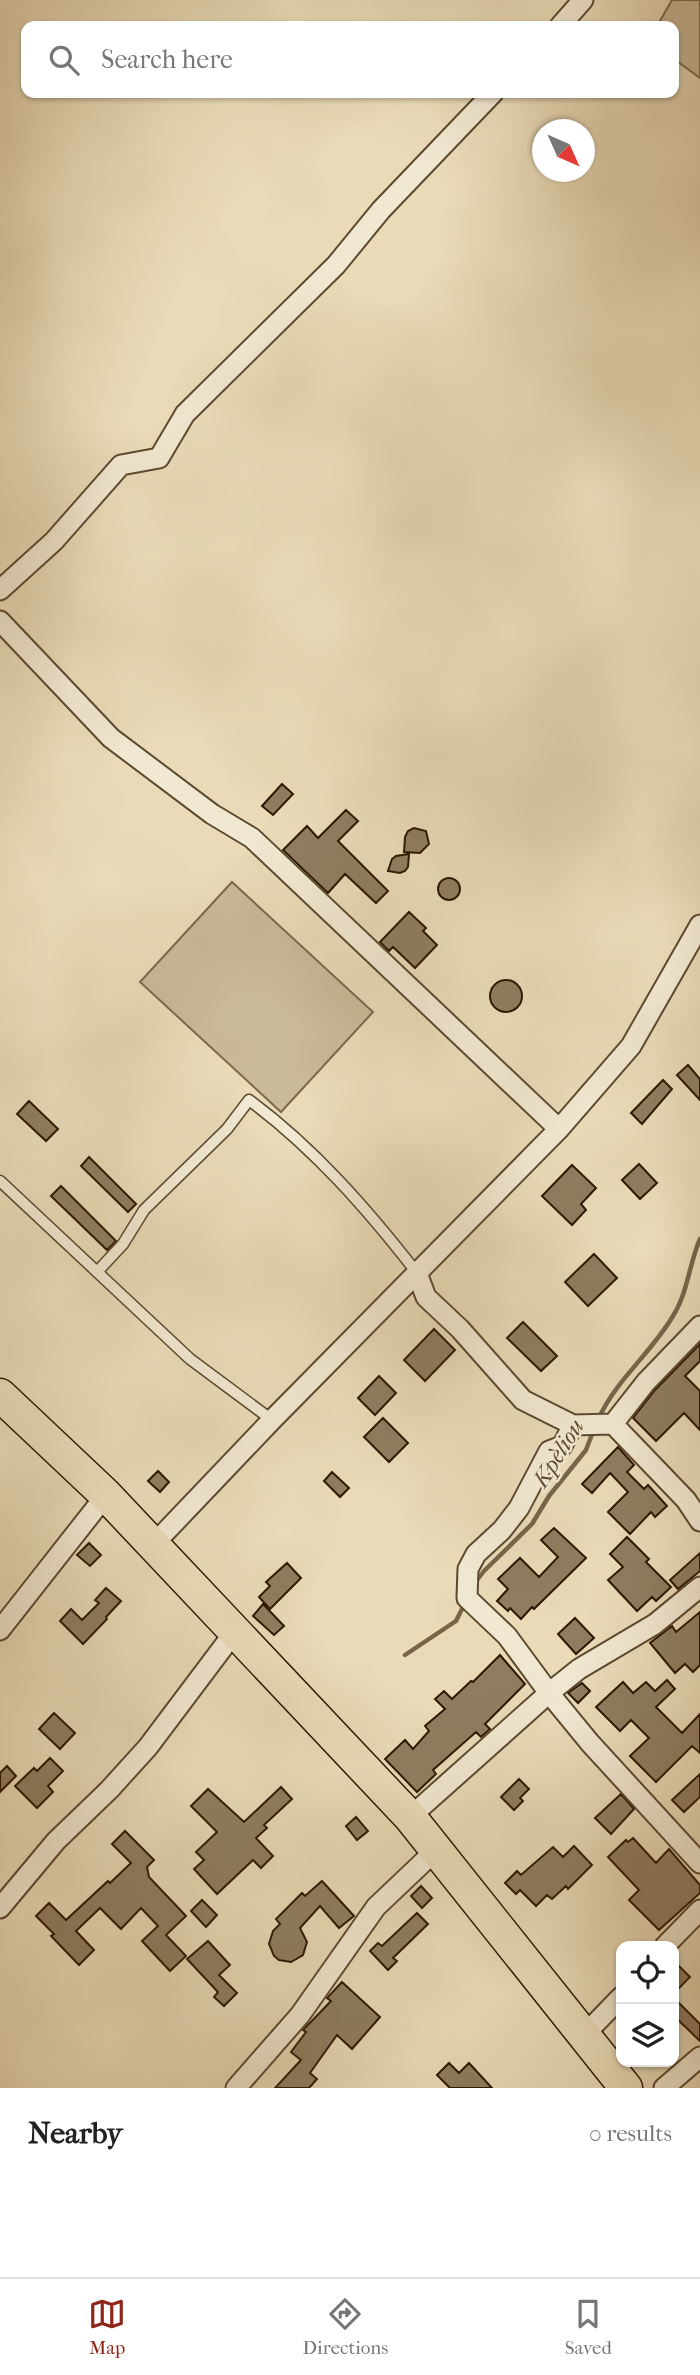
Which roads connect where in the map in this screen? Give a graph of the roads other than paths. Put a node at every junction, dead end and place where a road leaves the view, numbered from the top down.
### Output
1 (583, 0) edge
2 (564, 21) edge
3 (488, 98) edge
4 (0, 590) edge
5 (0, 621) edge
6 (700, 925) edge
7 (559, 1129) junction
8 (0, 1181) edge
9 (97, 1272) junction
10 (417, 1273) junction
11 (700, 1326) edge
12 (0, 1395) edge
13 (272, 1420) junction
14 (609, 1424) junction
15 (579, 1425) junction
16 (106, 1495) junction
17 (700, 1521) edge
18 (152, 1546) junction
19 (700, 1587) edge
20 (0, 1630) edge
21 (236, 1630) junction
22 (549, 1693) junction
23 (410, 1817) junction
24 (436, 1850) junction
25 (700, 1863) edge
26 (0, 1908) edge
27 (700, 1910) edge
28 (671, 1941) edge
29 (616, 2002) edge
30 (585, 2034) junction
31 (700, 2057) edge
32 (236, 2088) edge
33 (626, 2088) edge
34 (664, 2088) edge

1 - 2 street
3 - 4 street
5 - 7 street
6 - 7 street
7 - 10 street
8 - 9 lane
9 - 10 lane
9 - 13 lane
10 - 13 street
10 - 15 street
11 - 14 street
12 - 16 highway
13 - 18 street
14 - 15 street
14 - 17 street
15 - 22 street
16 - 18 highway
16 - 20 street
18 - 21 highway
19 - 22 street
21 - 23 highway
21 - 26 street
22 - 23 street
22 - 25 street
23 - 24 highway
24 - 30 highway
24 - 32 street
27 - 28 street
29 - 30 street
30 - 33 highway
31 - 34 street

